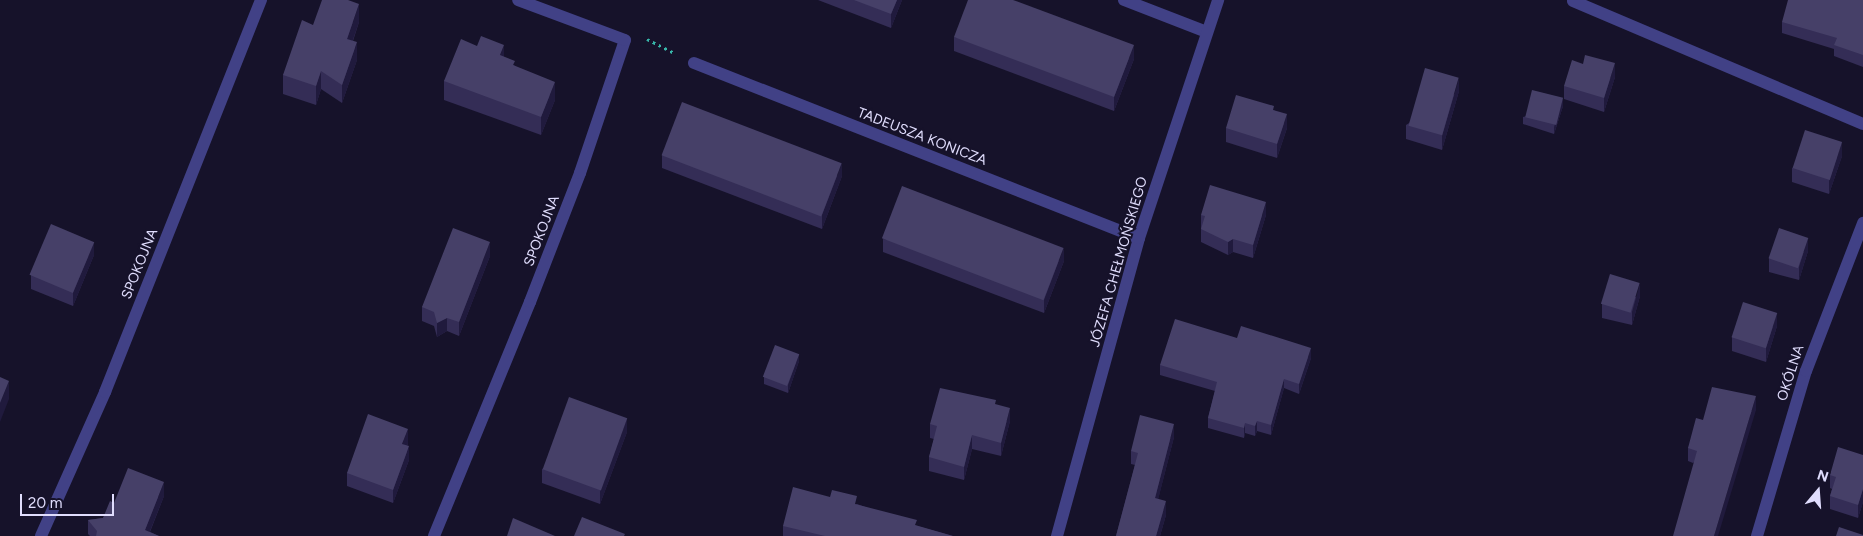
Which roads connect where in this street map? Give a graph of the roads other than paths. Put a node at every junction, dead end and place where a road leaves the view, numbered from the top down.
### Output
1 (261, 0) edge
2 (518, 0) edge
3 (1124, 0) edge
4 (1218, 0) edge
5 (1573, 1) edge
6 (1207, 32) junction
7 (694, 63) road end
8 (1863, 124) edge
9 (1863, 223) edge
10 (1139, 238) junction
11 (41, 536) edge
12 (434, 536) edge
13 (1057, 536) edge
14 (1757, 536) edge

1 - 11 street, SPOKOJNA
2 - 12 street, SPOKOJNA
3 - 6 street
4 - 6 street, JÓZEFA CHEŁMOŃSKIEGO
5 - 8 street
6 - 10 street, JÓZEFA CHEŁMOŃSKIEGO
7 - 10 street, TADEUSZA KONICZA
9 - 14 street, OKÓLNA
10 - 13 street, JÓZEFA CHEŁMOŃSKIEGO

